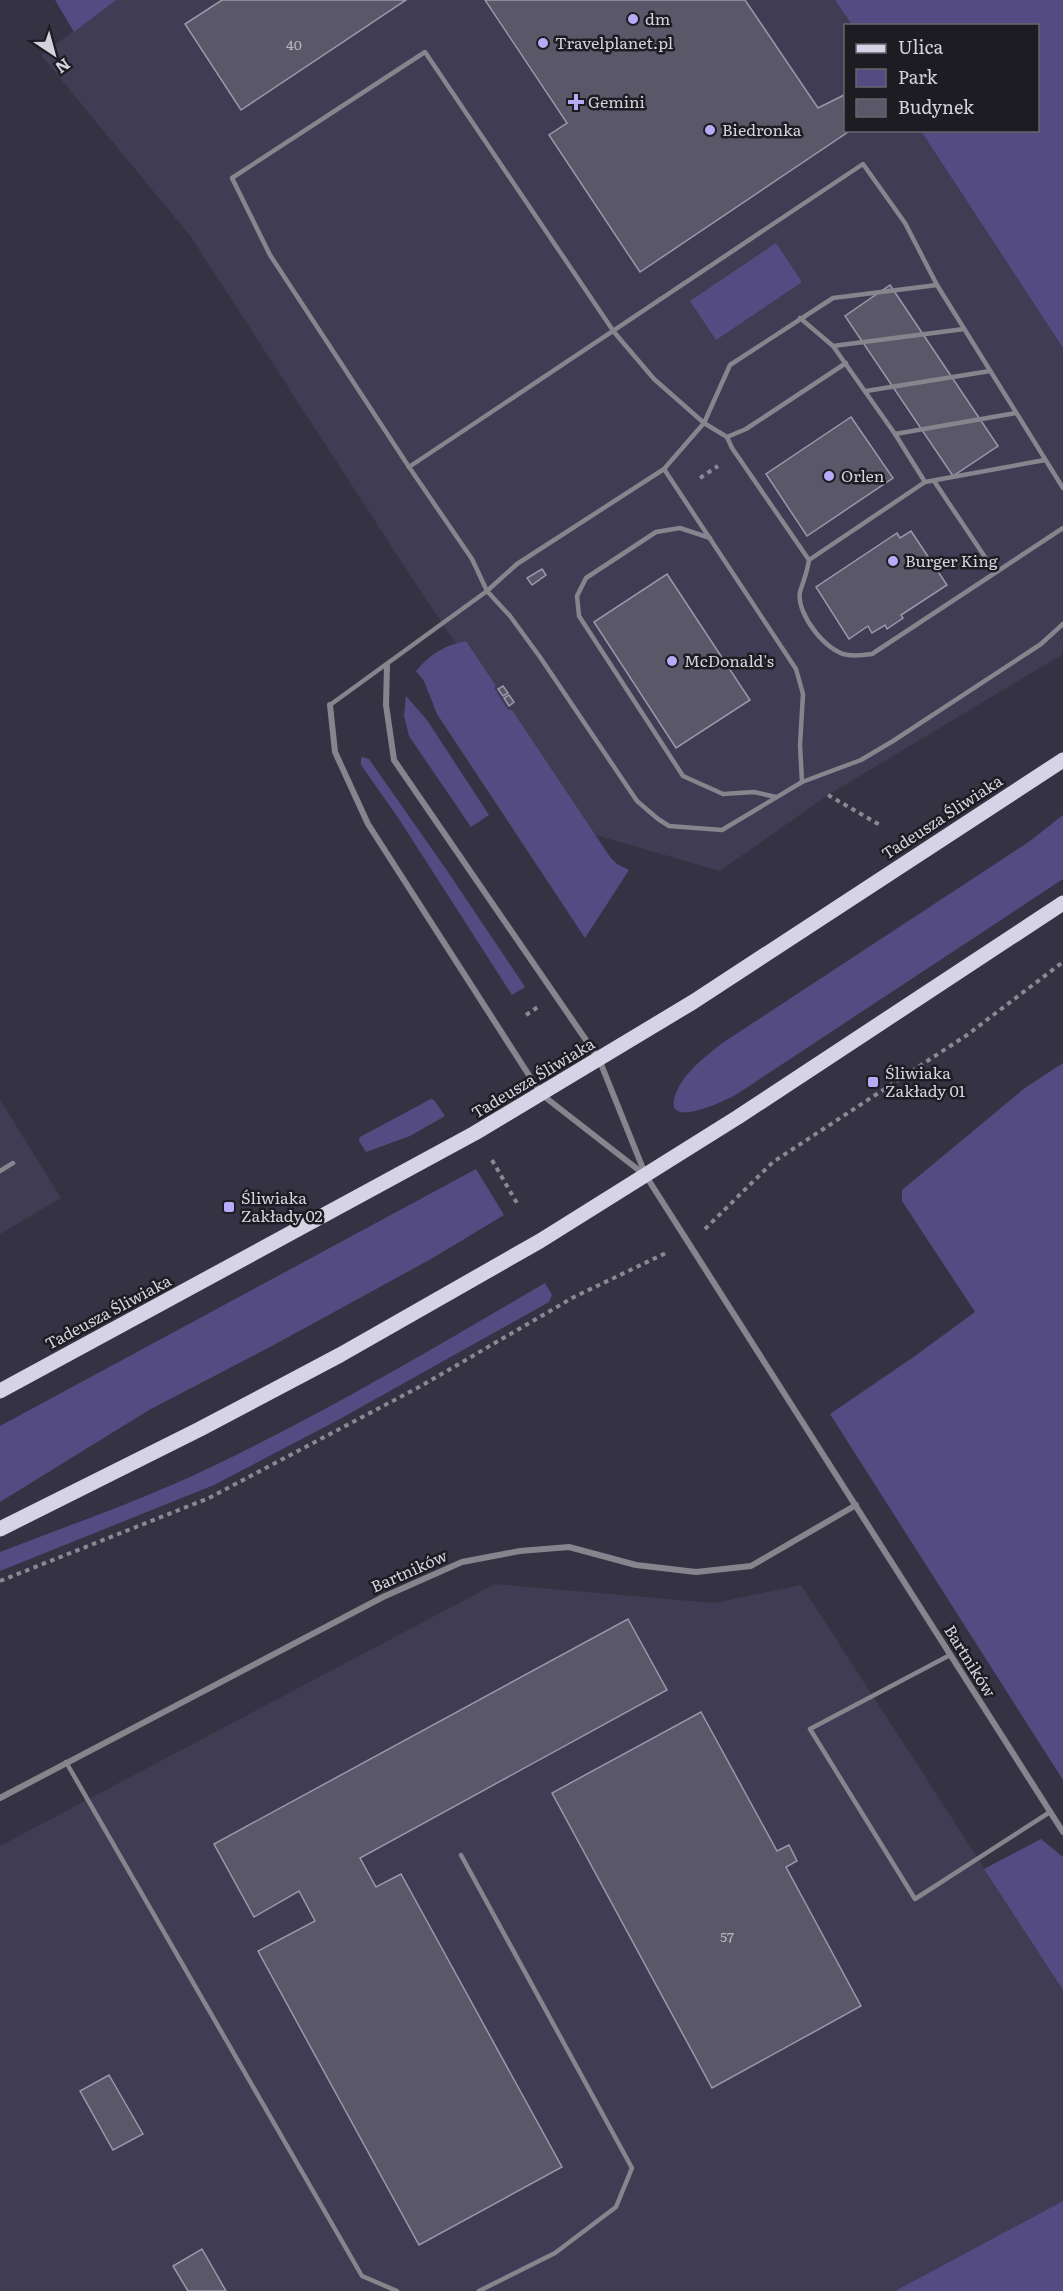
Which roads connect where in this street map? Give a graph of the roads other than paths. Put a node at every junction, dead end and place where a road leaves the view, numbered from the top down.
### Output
1 (937, 285) junction
2 (800, 318) junction
3 (964, 329) junction
4 (614, 332) junction
5 (833, 346) junction
6 (846, 363) junction
7 (990, 371) junction
8 (866, 391) junction
9 (1016, 413) junction
10 (705, 423) junction
11 (895, 434) junction
12 (727, 436) junction
13 (1045, 460) junction
14 (409, 467) junction
15 (664, 470) junction
16 (934, 481) junction
17 (926, 482) junction
18 (1063, 488) edge
19 (1063, 528) edge
20 (710, 538) junction
21 (809, 560) junction
22 (995, 572) junction
23 (487, 591) junction
24 (1063, 624) edge
25 (387, 665) junction
26 (330, 705) joint
27 (1063, 760) edge
28 (802, 782) junction
29 (776, 797) junction
30 (1063, 903) edge
31 (599, 1059) junction
32 (542, 1094) junction
33 (13, 1163) dead end
34 (0, 1171) edge
35 (646, 1176) junction
36 (0, 1391) edge
37 (856, 1505) junction
38 (0, 1529) edge
39 (950, 1655) junction
40 (66, 1761) junction
41 (0, 1798) edge
42 (1050, 1812) junction
43 (1063, 1832) edge
44 (461, 1855) dead end
45 (397, 2291) edge
46 (479, 2291) edge

1 - 2 lane
1 - 3 lane
1 - 4 lane
2 - 5 lane
2 - 10 lane
3 - 5 lane
3 - 7 lane
4 - 10 lane
4 - 14 lane
4 - 14 lane
5 - 6 lane
6 - 8 lane
6 - 12 lane
7 - 8 lane
7 - 9 lane
8 - 11 lane
9 - 11 lane
9 - 13 lane
10 - 12 lane
10 - 15 lane
11 - 17 lane
12 - 21 lane
13 - 16 lane
13 - 18 lane
14 - 23 lane
15 - 20 lane
15 - 23 lane
16 - 17 lane
16 - 22 lane
17 - 21 lane
19 - 22 lane
20 - 28 lane
20 - 29 lane
21 - 22 lane
23 - 25 lane
23 - 29 lane
24 - 28 lane
25 - 26 lane
25 - 31 street
26 - 32 street
27 - 31 main road, Tadeusza Śliwiaka
28 - 29 lane
30 - 35 main road
31 - 32 main road, Tadeusza Śliwiaka
31 - 35 street
32 - 35 street
32 - 36 main road, Tadeusza Śliwiaka
33 - 34 lane
35 - 37 street, Bartników
35 - 38 main road
37 - 39 street, Bartników
37 - 40 street, Bartników
39 - 42 street, Bartników
39 - 42 lane
40 - 41 street, Bartników
40 - 45 lane
42 - 43 street, Bartników
44 - 46 lane

